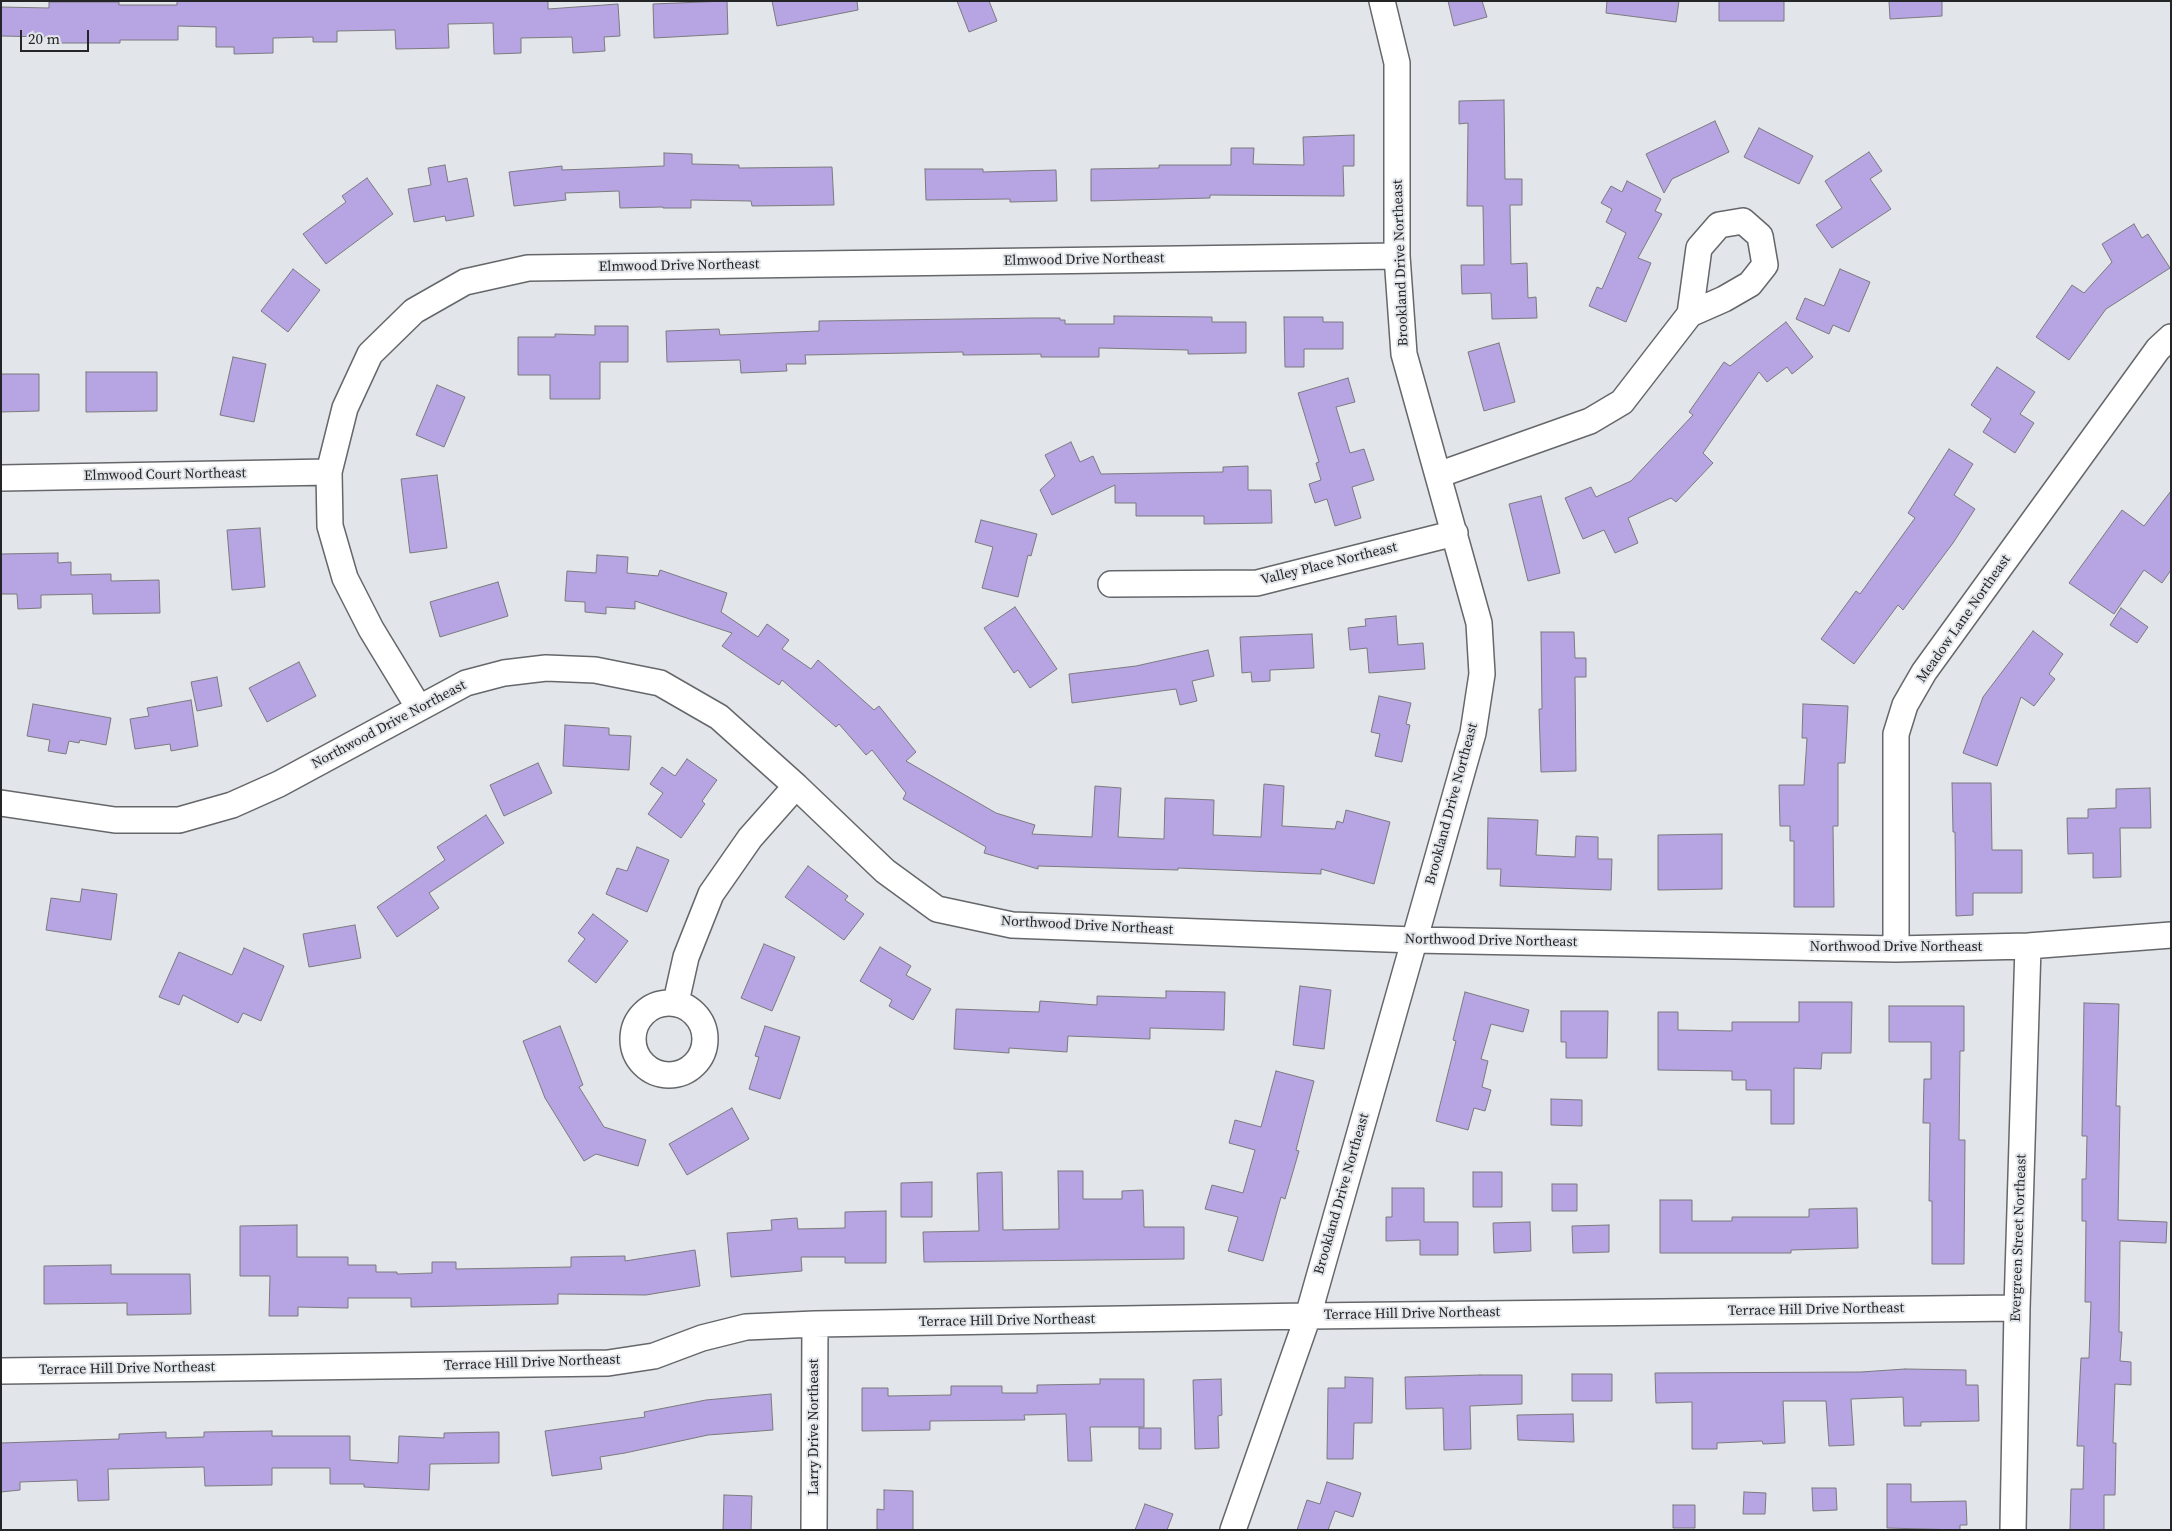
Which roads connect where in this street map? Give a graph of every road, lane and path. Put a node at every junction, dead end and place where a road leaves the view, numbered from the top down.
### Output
1 (1382, 1) edge
2 (1398, 256) junction
3 (1690, 314) dead end
4 (2171, 337) edge
5 (329, 472) junction
6 (1438, 475) junction
7 (1, 478) edge
8 (1454, 533) junction
9 (1111, 584) dead end
10 (419, 708) junction
11 (796, 786) junction
12 (1, 802) edge
13 (2171, 935) edge
14 (1414, 940) junction
15 (2028, 946) junction
16 (1896, 949) junction
17 (676, 1002) dead end
18 (2017, 1308) junction
19 (1308, 1316) junction
20 (815, 1324) junction
21 (1, 1371) edge
22 (814, 1530) edge
23 (1233, 1530) edge
24 (2013, 1530) edge

1 - 2 street, Brookland Drive Northeast
2 - 5 street, Elmwood Drive Northeast
2 - 6 street, Brookland Drive Northeast
3 - 6 street
4 - 16 street, Meadow Lane Northeast
5 - 7 street, Elmwood Court Northeast
5 - 10 street, Elmwood Drive Northeast
6 - 8 street, Brookland Drive Northeast
8 - 9 street, Valley Place Northeast
8 - 14 street, Brookland Drive Northeast
10 - 11 street, Northwood Drive Northeast
10 - 12 street, Northwood Drive Northeast
11 - 14 street, Northwood Drive Northeast
11 - 17 street
13 - 15 street, Northwood Drive Northeast
14 - 16 street, Northwood Drive Northeast
14 - 19 street, Brookland Drive Northeast
15 - 16 street, Northwood Drive Northeast
15 - 18 street, Evergreen Street Northeast
18 - 19 street, Terrace Hill Drive Northeast
18 - 24 street, Evergreen Street Northeast
19 - 20 street, Terrace Hill Drive Northeast
19 - 23 street, Brookland Drive Northeast
20 - 21 street, Terrace Hill Drive Northeast
20 - 22 street, Larry Drive Northeast

